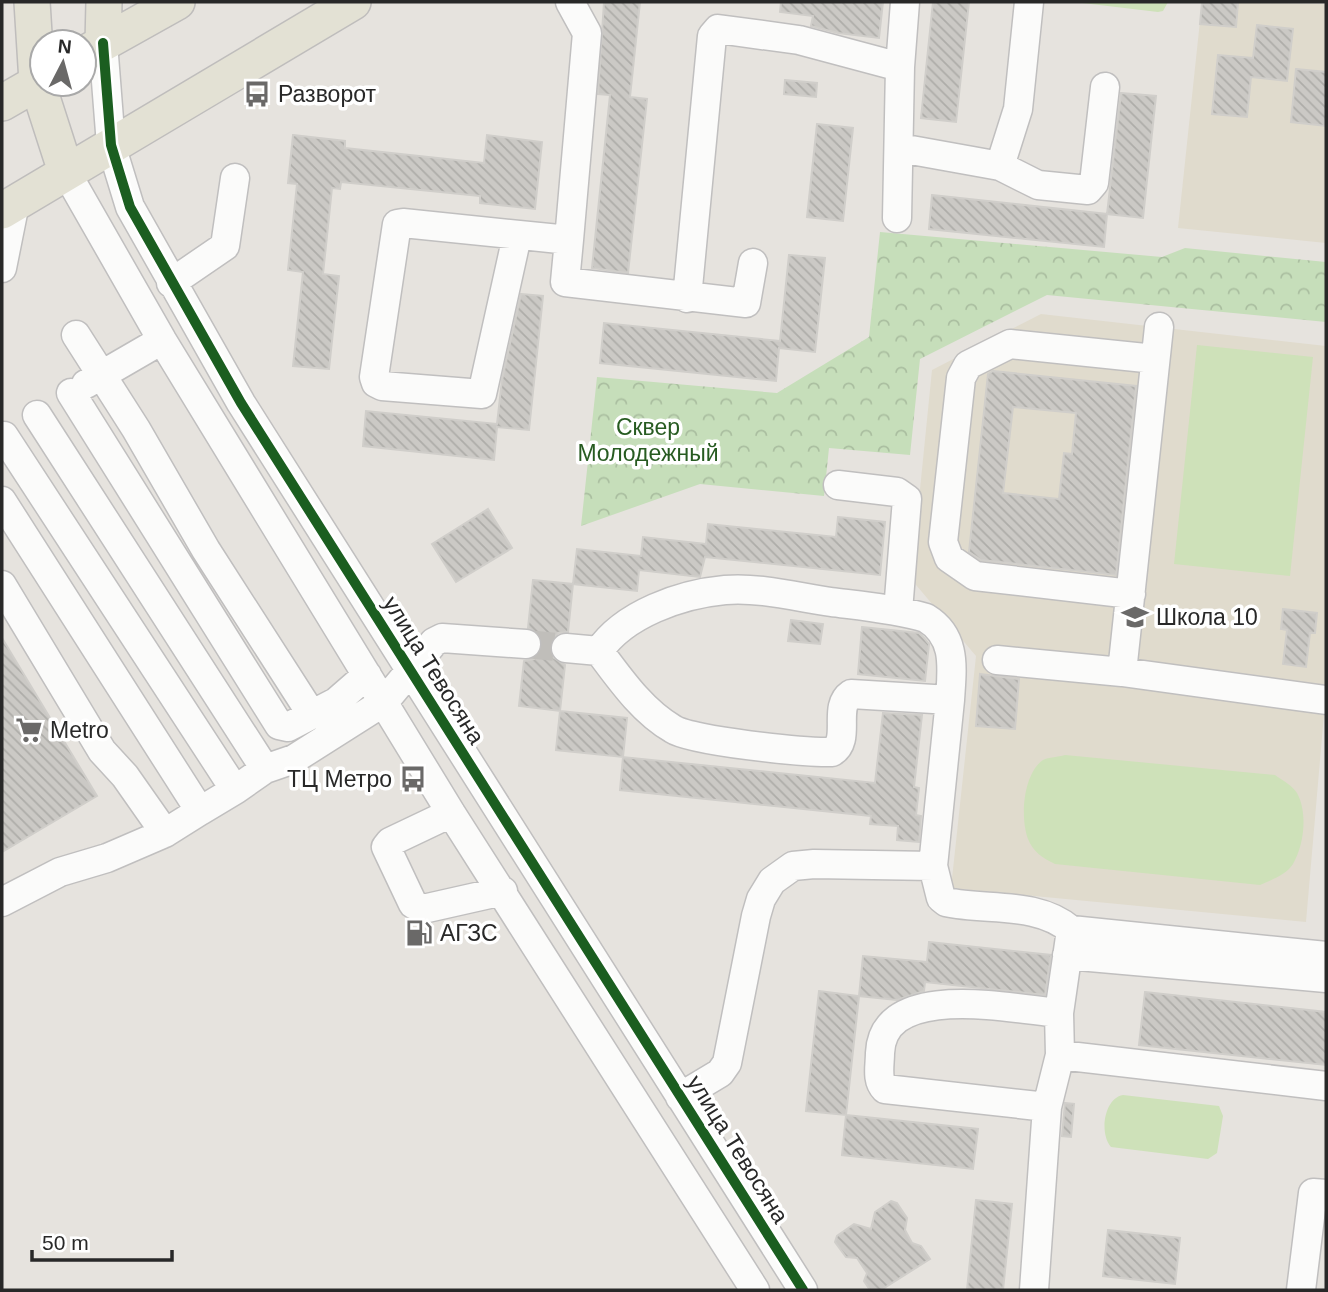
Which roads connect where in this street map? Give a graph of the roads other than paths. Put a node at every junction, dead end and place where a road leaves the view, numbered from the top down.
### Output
1 (32, 2) edge
2 (104, 2) edge
3 (177, 2) edge
4 (353, 2) edge
5 (570, 2) edge
6 (905, 2) edge
7 (1029, 2) edge
8 (35, 28) edge
9 (98, 30) edge
10 (98, 47) edge
11 (900, 67) junction
12 (98, 72) edge
13 (28, 88) edge
14 (1105, 88) dead end
15 (45, 98) edge
16 (2, 103) edge
17 (111, 145) junction
18 (900, 148) junction
19 (1000, 166) junction
20 (66, 172) junction
21 (235, 178) dead end
22 (9, 207) edge
23 (897, 218) dead end
24 (517, 236) junction
25 (569, 240) junction
26 (753, 263) dead end
27 (2, 268) edge
28 (171, 283) junction
29 (687, 298) junction
30 (1159, 327) dead end
31 (75, 335) dead end
32 (162, 340) junction
33 (1155, 359) junction
34 (101, 374) junction
35 (71, 393) junction
36 (37, 415) junction
37 (3, 436) edge
38 (838, 485) dead end
39 (2, 501) edge
40 (2, 585) edge
41 (1131, 594) junction
42 (898, 611) junction
43 (526, 644) tunnel mouth
44 (566, 648) tunnel mouth
45 (599, 651) junction
46 (997, 660) dead end
47 (410, 671) junction
48 (1122, 672) junction
49 (367, 675) junction
50 (950, 700) junction
51 (1326, 700) edge
52 (384, 702) junction
53 (312, 715) junction
54 (265, 769) junction
55 (235, 790) junction
56 (200, 811) junction
57 (451, 813) junction
58 (165, 833) junction
59 (933, 866) junction
60 (503, 891) junction
61 (2, 902) edge
62 (1069, 942) junction
63 (1326, 956) edge
64 (1326, 978) edge
65 (1059, 1013) junction
66 (1060, 1055) junction
67 (1326, 1086) edge
68 (680, 1097) junction
69 (1047, 1107) junction
70 (1326, 1194) edge
71 (754, 1290) edge
72 (803, 1290) edge
73 (1034, 1290) edge
74 (1301, 1290) edge

1 - 8 main road
2 - 9 main road, улица Тевосяна
3 - 10 main road
4 - 17 main road
5 - 25 street
6 - 11 street
7 - 19 street
11 - 18 street
11 - 29 street
12 - 17 street, улица Тевосяна
13 - 16 main road
14 - 19 street
15 - 20 main road
17 - 20 main road
17 - 28 street, улица Тевосяна
18 - 19 street
18 - 23 street
20 - 22 main road
20 - 32 street
21 - 28 street
22 - 27 street
24 - 24 street
24 - 25 street
25 - 29 street
26 - 29 street
28 - 47 street, улица Тевосяна
30 - 33 street
31 - 34 street
32 - 34 street
32 - 49 street
33 - 41 street
33 - 41 street
34 - 35 street
34 - 53 street
35 - 36 street
35 - 53 street
36 - 37 street
36 - 54 street
37 - 55 street
38 - 42 street
39 - 56 street
40 - 58 street
41 - 48 street
42 - 45 street
42 - 50 street
43 - 47 street
44 - 45 street
45 - 50 street
46 - 48 street
47 - 52 street
47 - 68 street, улица Тевосяна
48 - 51 street
49 - 52 street
49 - 53 street
50 - 59 street
52 - 54 street
52 - 57 street
54 - 55 street
55 - 56 street
56 - 58 street
57 - 60 street
57 - 60 street
58 - 61 street
59 - 62 street
59 - 68 street
60 - 71 street
62 - 63 street
62 - 64 street
62 - 65 street
65 - 66 street
65 - 69 street
66 - 67 street
66 - 69 street
68 - 72 street, улица Тевосяна
69 - 73 street
70 - 74 street

